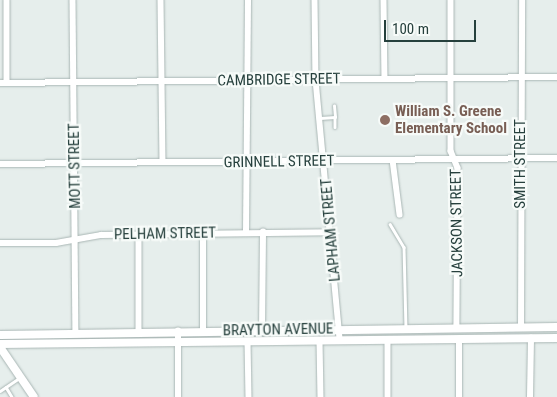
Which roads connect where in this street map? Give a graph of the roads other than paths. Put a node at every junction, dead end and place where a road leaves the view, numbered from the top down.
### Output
1 (6, 0) edge
2 (73, 0) edge
3 (161, 0) edge
4 (248, 0) edge
5 (315, 0) edge
6 (384, 0) edge
7 (451, 0) edge
8 (522, 0) edge
9 (522, 77) junction
10 (557, 77) edge
11 (385, 79) junction
12 (452, 79) junction
13 (316, 80) junction
14 (162, 81) junction
15 (249, 81) junction
16 (0, 82) edge
17 (7, 82) junction
18 (72, 82) junction
19 (334, 106) dead end
20 (334, 117) junction
21 (320, 118) junction
22 (335, 127) dead end
23 (522, 158) junction
24 (557, 158) edge
25 (393, 160) junction
26 (455, 160) junction
27 (325, 161) junction
28 (163, 162) junction
29 (247, 162) junction
30 (76, 163) junction
31 (0, 164) edge
32 (400, 215) dead end
33 (390, 224) dead end
34 (246, 232) junction
35 (263, 232) junction
36 (331, 232) junction
37 (139, 234) junction
38 (203, 234) junction
39 (76, 238) junction
40 (0, 243) edge
41 (521, 327) junction
42 (557, 327) edge
43 (406, 328) junction
44 (457, 328) junction
45 (340, 329) junction
46 (202, 330) junction
47 (262, 330) junction
48 (140, 331) junction
49 (178, 331) junction
50 (76, 332) junction
51 (0, 335) edge
52 (531, 338) junction
53 (557, 338) edge
54 (459, 339) junction
55 (320, 340) junction
56 (340, 340) junction
57 (388, 340) junction
58 (248, 341) junction
59 (178, 342) junction
60 (0, 346) edge
61 (20, 377) junction
62 (6, 387) junction
63 (0, 391) edge
64 (30, 395) edge
65 (12, 397) edge
66 (178, 397) edge
67 (249, 397) edge
68 (321, 397) edge
69 (388, 397) edge
70 (459, 397) edge
71 (530, 397) edge

1 - 17 street
2 - 18 street, MOTT STREET
3 - 14 street
4 - 15 street
5 - 13 street, LAPHAM STREET
6 - 11 street
7 - 12 street, JACKSON STREET
8 - 9 street, SMITH STREET
9 - 10 street, CAMBRIDGE STREET
9 - 12 street, CAMBRIDGE STREET
9 - 23 street, SMITH STREET
11 - 12 street, CAMBRIDGE STREET
11 - 13 street, CAMBRIDGE STREET
12 - 26 street, JACKSON STREET
13 - 15 street, CAMBRIDGE STREET
13 - 21 street, LAPHAM STREET
14 - 15 street, CAMBRIDGE STREET
14 - 18 street, CAMBRIDGE STREET
14 - 28 street
15 - 29 street
16 - 17 street, CAMBRIDGE STREET
17 - 18 street, CAMBRIDGE STREET
18 - 30 street, MOTT STREET
19 - 20 lane
20 - 21 lane
20 - 22 lane
21 - 27 street, LAPHAM STREET
23 - 24 street, GRINNELL STREET
23 - 26 street, GRINNELL STREET
23 - 41 street, SMITH STREET
25 - 26 street, GRINNELL STREET
25 - 27 street, GRINNELL STREET
25 - 32 street
26 - 44 street, JACKSON STREET
27 - 29 street, GRINNELL STREET
27 - 36 street, LAPHAM STREET
28 - 29 street, GRINNELL STREET
28 - 30 street, GRINNELL STREET
29 - 34 street
30 - 31 street, GRINNELL STREET
30 - 39 street, MOTT STREET
33 - 43 lane
34 - 35 street, PELHAM STREET
34 - 38 street, PELHAM STREET
35 - 36 street, PELHAM STREET
35 - 47 street
36 - 45 street, LAPHAM STREET
37 - 38 street, PELHAM STREET
37 - 39 street, PELHAM STREET
37 - 48 street
38 - 46 street
39 - 40 street, PELHAM STREET
39 - 50 street, MOTT STREET
41 - 42 main road, BRAYTON AVENUE
41 - 44 main road, BRAYTON AVENUE
43 - 44 main road, BRAYTON AVENUE
43 - 45 main road, BRAYTON AVENUE
45 - 47 main road, BRAYTON AVENUE
45 - 56 street, LAPHAM STREET
46 - 47 main road, BRAYTON AVENUE
46 - 49 main road, BRAYTON AVENUE
48 - 49 main road, BRAYTON AVENUE
48 - 50 main road, BRAYTON AVENUE
49 - 59 street
50 - 51 main road, BRAYTON AVENUE
52 - 53 main road, BRAYTON AVENUE
52 - 54 main road, BRAYTON AVENUE
52 - 71 street
54 - 57 main road, BRAYTON AVENUE
54 - 70 street
55 - 56 main road, BRAYTON AVENUE
55 - 58 main road, BRAYTON AVENUE
55 - 68 street
56 - 57 main road, BRAYTON AVENUE
57 - 69 street
58 - 59 main road, BRAYTON AVENUE
58 - 67 street
59 - 60 main road, BRAYTON AVENUE
59 - 66 street
60 - 61 main road
61 - 62 lane
61 - 64 main road
62 - 63 lane
62 - 65 lane

